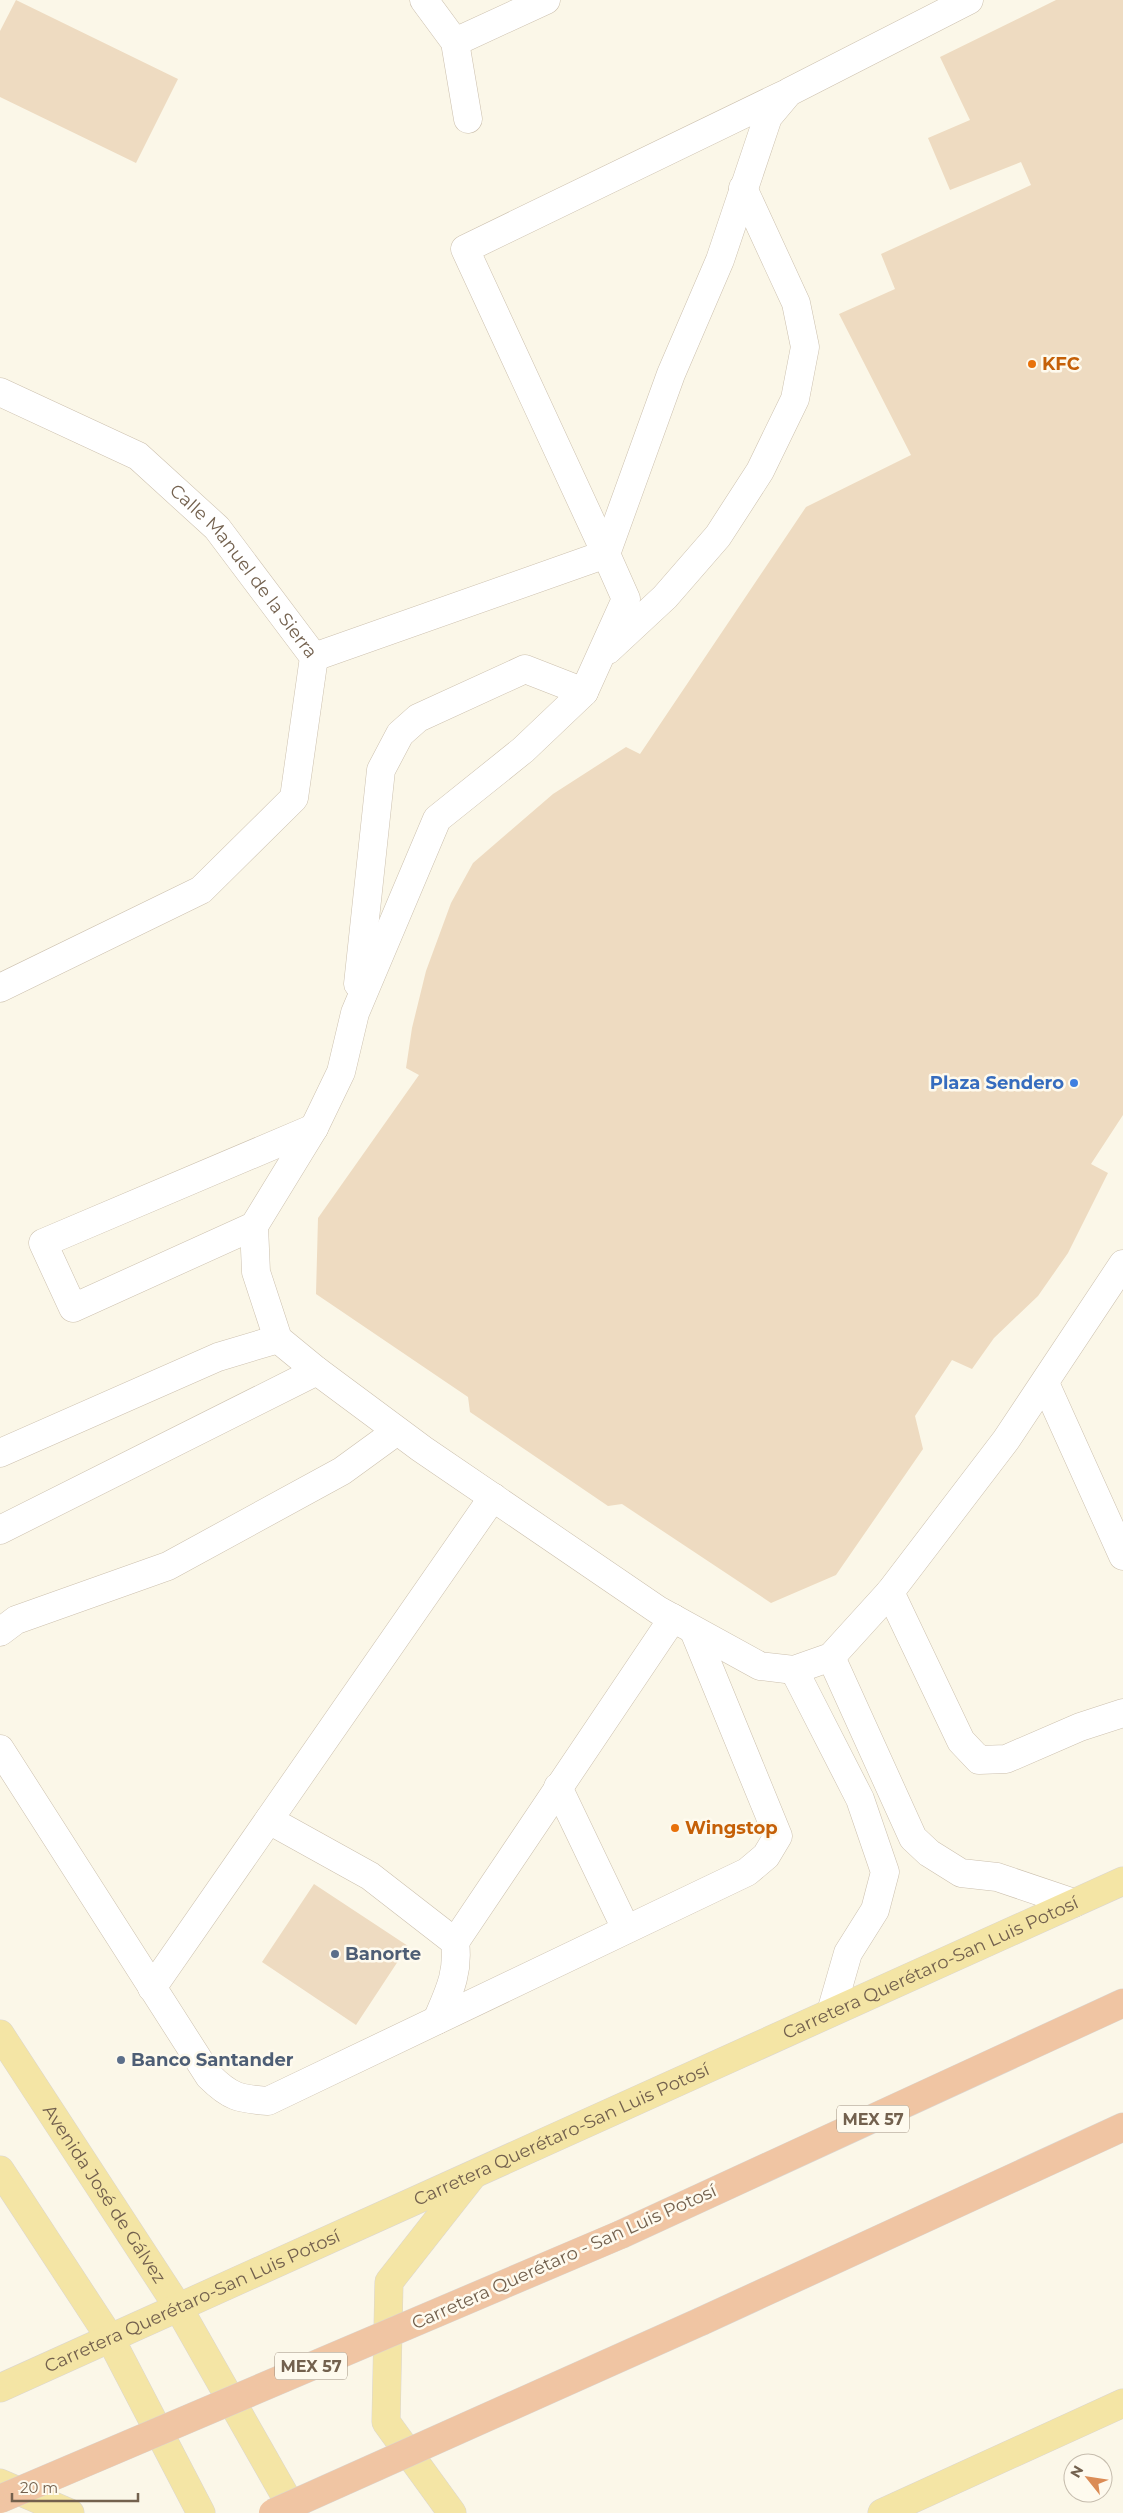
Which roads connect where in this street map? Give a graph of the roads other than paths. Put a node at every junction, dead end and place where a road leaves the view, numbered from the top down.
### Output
1 (424, 0) edge
2 (546, 0) edge
3 (969, 0) edge
4 (455, 42) junction
5 (790, 92) junction
6 (468, 119) dead end
7 (743, 188) junction
8 (0, 392) edge
9 (606, 554) junction
10 (314, 656) junction
11 (598, 660) junction
12 (584, 692) junction
13 (0, 988) edge
14 (355, 1013) junction
15 (314, 1128) junction
16 (254, 1226) junction
17 (1123, 1264) edge
18 (278, 1339) junction
19 (317, 1371) junction
20 (1045, 1383) junction
21 (397, 1431) junction
22 (0, 1453) edge
23 (493, 1497) junction
24 (1115, 1516) edge
25 (0, 1530) edge
26 (1123, 1556) edge
27 (890, 1592) junction
28 (684, 1624) junction
29 (0, 1632) edge
30 (831, 1657) junction
31 (794, 1670) junction
32 (1123, 1713) edge
33 (0, 1750) edge
34 (558, 1787) junction
35 (269, 1820) junction
36 (1123, 1881) edge
37 (1074, 1903) junction
38 (626, 1929) junction
39 (455, 1942) junction
40 (152, 1988) junction
41 (1123, 2003) edge
42 (831, 2012) junction
43 (437, 2020) junction
44 (0, 2034) edge
45 (1123, 2127) edge
46 (0, 2170) edge
47 (476, 2172) junction
48 (178, 2307) junction
49 (110, 2338) junction
50 (0, 2388) edge
51 (1123, 2403) edge
52 (0, 2483) edge
53 (0, 2499) edge
54 (70, 2513) edge
55 (201, 2513) edge
56 (273, 2513) edge
57 (295, 2513) edge
58 (452, 2513) edge
59 (882, 2513) edge

1 - 4 street
2 - 4 street
3 - 5 street
4 - 6 street
5 - 7 street
5 - 9 street
7 - 9 street
7 - 11 street
8 - 10 street, Calle Manuel de la Sierra
9 - 10 street
9 - 11 street
10 - 13 street, Calle Manuel de la Sierra
11 - 12 street
12 - 14 street
12 - 14 street
14 - 15 street
15 - 16 street
15 - 16 street
16 - 18 street
17 - 20 street
18 - 19 street
18 - 22 street
19 - 21 street
19 - 25 street
20 - 24 street
20 - 27 street
21 - 23 street
21 - 29 street
23 - 28 street
23 - 35 street
24 - 26 street
27 - 30 street
27 - 32 street
28 - 31 street
28 - 34 street
28 - 38 street
30 - 31 street
30 - 37 street
31 - 42 street
33 - 40 street
34 - 38 street
34 - 39 street
35 - 39 street
35 - 40 street
36 - 37 main road, Carretera Querétaro-San Luis Potosí
37 - 42 main road, Carretera Querétaro-San Luis Potosí
38 - 43 street
39 - 43 street
40 - 43 street
41 - 53 highway, Carretera Querétaro - San Luis Potosí / MEX 57, bridge
42 - 47 main road, Carretera Querétaro-San Luis Potosí
44 - 48 main road, Avenida José de Gálvez
45 - 56 highway, bridge
46 - 49 main road
47 - 48 main road, Carretera Querétaro-San Luis Potosí
47 - 58 main road
48 - 49 main road, Carretera Querétaro-San Luis Potosí
48 - 57 main road, Avenida José de Gálvez
49 - 50 main road, Carretera Querétaro-San Luis Potosí
49 - 55 main road
51 - 59 main road
52 - 54 main road

